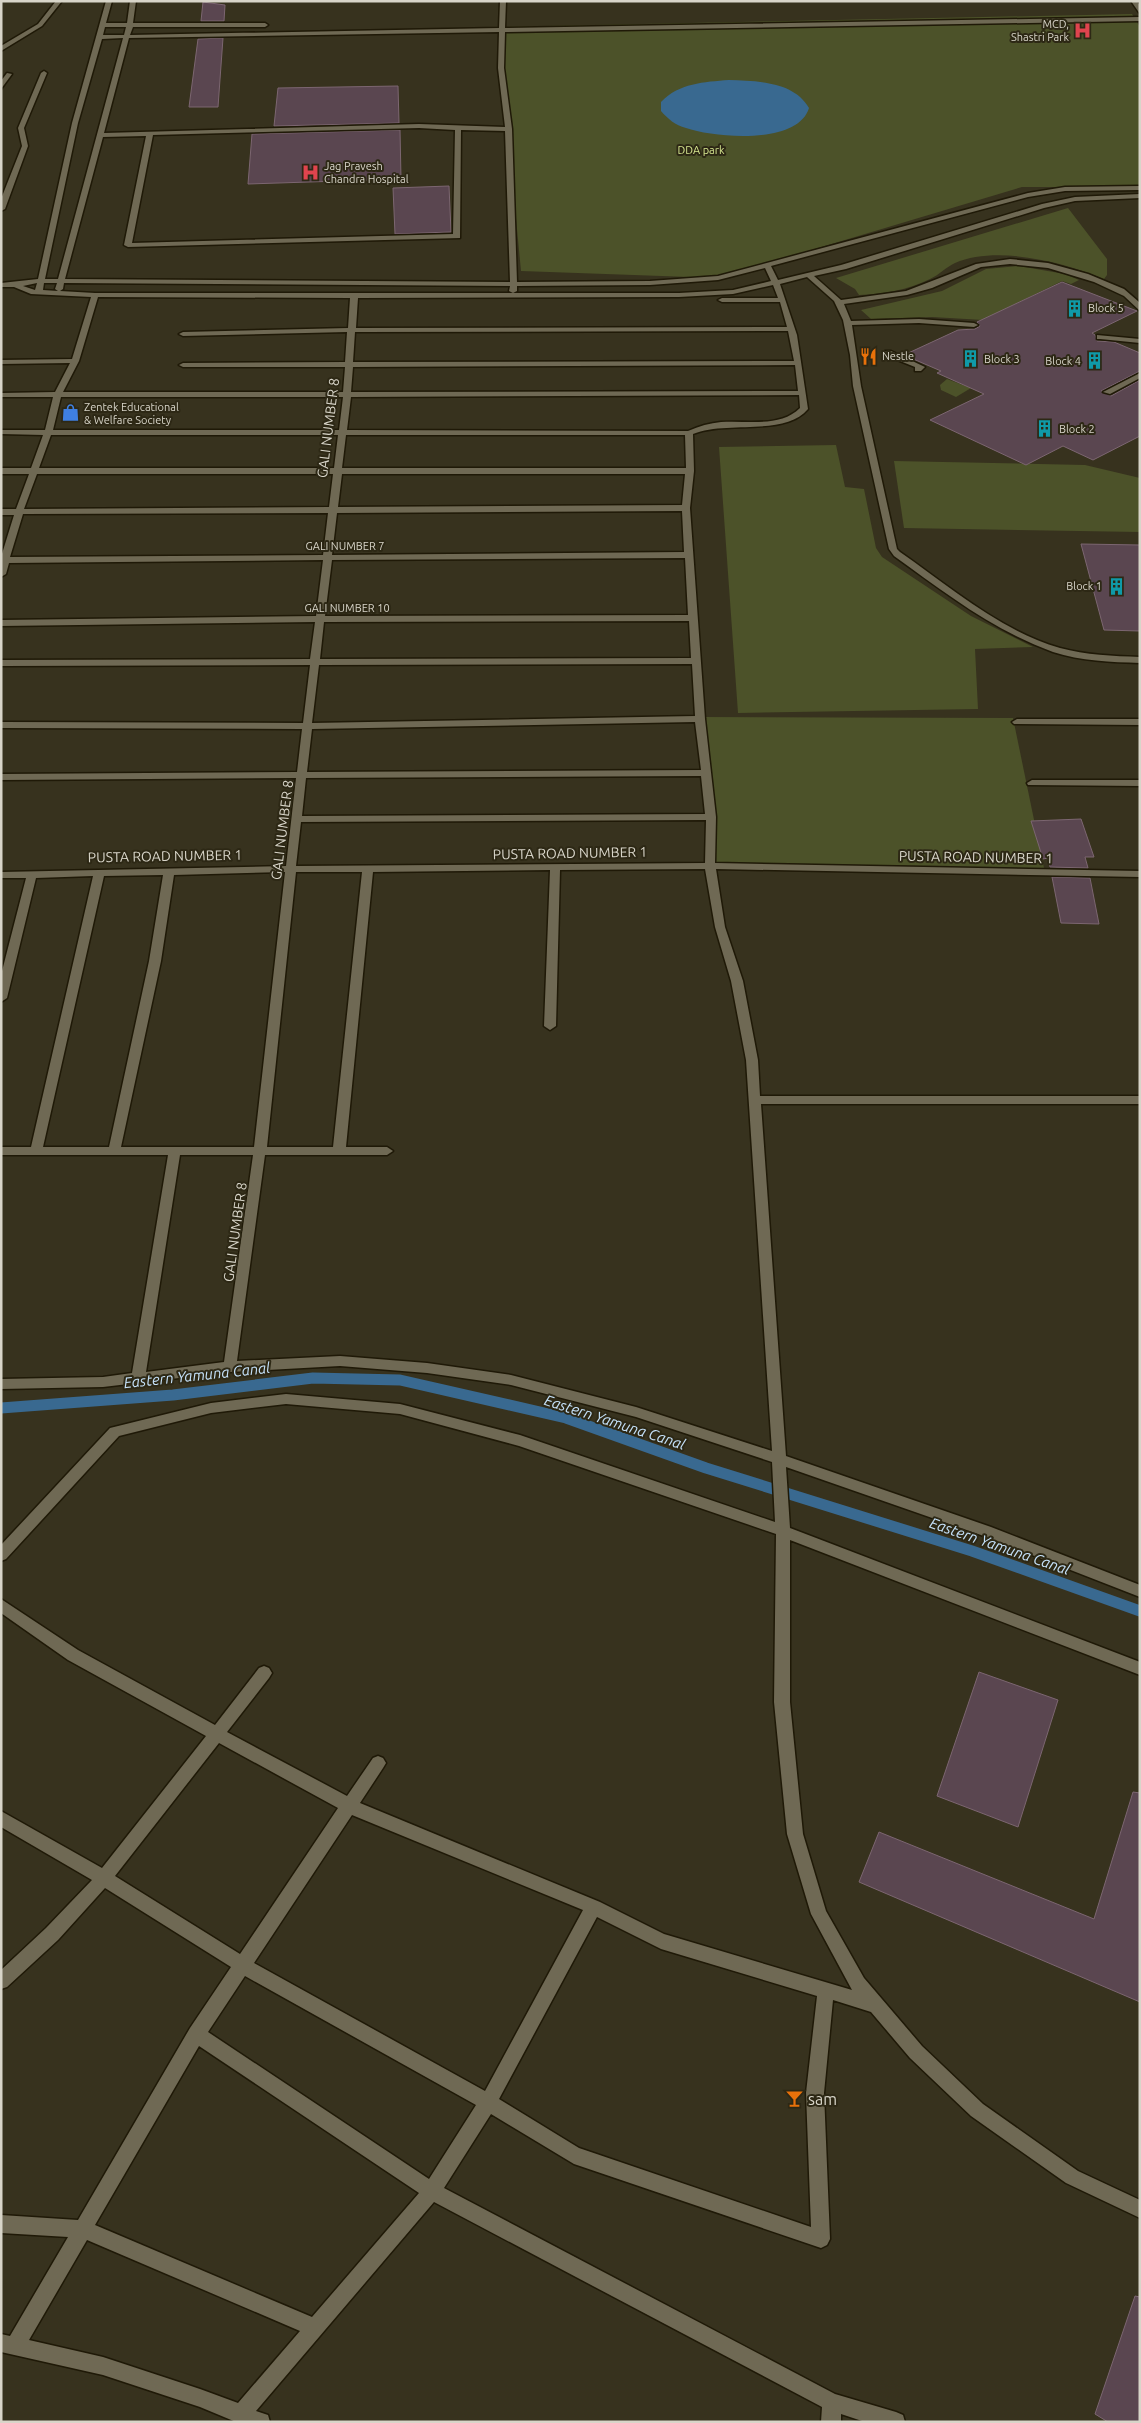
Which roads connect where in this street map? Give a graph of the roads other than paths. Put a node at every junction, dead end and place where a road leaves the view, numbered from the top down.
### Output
1 (59, 1) edge
2 (109, 1) edge
3 (133, 1) edge
4 (503, 1) edge
5 (1134, 1) edge
6 (1081, 12) dead end
7 (1140, 12) edge
8 (923, 15) dead end
9 (1140, 19) edge
10 (397, 24) dead end
11 (103, 25) junction
12 (130, 25) junction
13 (268, 25) dead end
14 (504, 26) junction
15 (127, 36) junction
16 (99, 37) junction
17 (1, 49) edge
18 (44, 73) dead end
19 (9, 74) dead end
20 (1, 87) edge
21 (458, 128) junction
22 (509, 129) junction
23 (150, 133) junction
24 (100, 134) junction
25 (1140, 188) edge
26 (1140, 196) edge
27 (1, 209) edge
28 (767, 265) junction
29 (808, 275) junction
30 (40, 282) junction
31 (61, 282) junction
32 (777, 282) junction
33 (514, 284) junction
34 (1, 285) edge
35 (15, 285) junction
36 (38, 292) junction
37 (57, 293) junction
38 (512, 296) junction
39 (94, 299) junction
40 (354, 299) junction
41 (782, 300) junction
42 (840, 302) junction
43 (1140, 309) edge
44 (848, 323) junction
45 (974, 325) dead end
46 (791, 328) junction
47 (352, 330) junction
48 (183, 334) dead end
49 (1139, 336) edge
50 (1100, 337) dead end
51 (888, 353) dead end
52 (74, 361) junction
53 (1, 362) edge
54 (798, 363) junction
55 (349, 364) junction
56 (183, 365) dead end
57 (918, 369) dead end
58 (1140, 375) edge
59 (1106, 392) dead end
60 (803, 393) junction
61 (347, 394) junction
62 (1, 395) edge
63 (58, 395) junction
64 (1, 432) edge
65 (48, 432) junction
66 (343, 433) junction
67 (689, 433) junction
68 (1, 471) edge
69 (32, 471) junction
70 (337, 471) junction
71 (690, 471) junction
72 (686, 508) junction
73 (332, 510) junction
74 (1, 512) edge
75 (19, 512) junction
76 (688, 555) junction
77 (327, 557) junction
78 (4, 560) edge
79 (1, 574) edge
80 (693, 618) junction
81 (319, 619) junction
82 (1, 623) edge
83 (1140, 660) edge
84 (697, 661) junction
85 (315, 662) junction
86 (1, 663) edge
87 (700, 720) junction
88 (1017, 722) dead end
89 (1140, 722) edge
90 (1, 725) edge
91 (307, 726) junction
92 (706, 773) junction
93 (302, 774) junction
94 (1, 777) edge
95 (1032, 783) dead end
96 (1140, 783) edge
97 (711, 817) junction
98 (296, 819) junction
99 (710, 866) junction
100 (291, 869) junction
101 (368, 869) junction
102 (554, 869) junction
103 (169, 871) junction
104 (99, 873) junction
105 (32, 874) junction
106 (1140, 874) edge
107 (1, 875) edge
108 (1, 998) edge
109 (550, 1026) dead end
110 (755, 1100) junction
111 (1140, 1100) edge
112 (1, 1151) edge
113 (36, 1151) junction
114 (175, 1151) junction
115 (260, 1151) junction
116 (339, 1151) junction
117 (387, 1151) dead end
118 (114, 1152) junction
119 (230, 1367) junction
120 (138, 1378) junction
121 (1, 1384) edge
122 (779, 1459) junction
123 (782, 1526) junction
124 (1, 1556) edge
125 (1140, 1591) edge
126 (1, 1605) edge
127 (1140, 1669) edge
128 (264, 1673) dead end
129 (217, 1733) junction
130 (378, 1763) dead end
131 (349, 1806) junction
132 (1, 1818) edge
133 (104, 1878) junction
134 (594, 1907) junction
135 (242, 1965) junction
136 (1, 1981) edge
137 (826, 1990) junction
138 (876, 2004) junction
139 (196, 2034) junction
140 (488, 2102) junction
141 (432, 2191) junction
142 (1140, 2209) edge
143 (1, 2224) edge
144 (82, 2229) junction
145 (315, 2328) junction
146 (8, 2345) edge
147 (832, 2402) junction
148 (241, 2414) junction
149 (261, 2422) edge
150 (831, 2422) edge
151 (896, 2422) edge

1 - 17 street
2 - 11 street
3 - 12 street
4 - 14 street
5 - 7 street
6 - 7 street
8 - 14 street
9 - 14 street
10 - 14 street
11 - 12 street
11 - 16 street
12 - 13 street
12 - 15 street
14 - 15 street
14 - 22 street
15 - 16 street
15 - 24 street
16 - 30 street
18 - 27 street
19 - 20 street
21 - 22 street
21 - 23 street
21 - 23 street
22 - 33 street
23 - 24 street
24 - 31 street
25 - 28 street
26 - 29 street
28 - 32 street
28 - 33 street
29 - 32 street
29 - 42 street
30 - 31 street
30 - 35 street
30 - 36 street
31 - 33 street
31 - 37 street
32 - 38 street
32 - 41 street
33 - 38 street
34 - 35 street
35 - 36 street
36 - 37 street
37 - 39 street
38 - 40 street
39 - 40 street
39 - 52 street
40 - 41 street
40 - 47 street, GALI NUMBER 8
41 - 46 street
42 - 43 street
42 - 44 street
44 - 45 street
44 - 83 street
46 - 47 street
46 - 54 street
47 - 48 street
47 - 55 street, GALI NUMBER 8
49 - 50 street
51 - 57 street
52 - 53 street
52 - 63 street
54 - 55 street
54 - 60 street
55 - 56 street
55 - 61 street, GALI NUMBER 8
58 - 59 street
60 - 61 street
60 - 67 street
61 - 63 street
61 - 66 street, GALI NUMBER 8
62 - 63 street
63 - 65 street
64 - 65 street
65 - 66 street
65 - 69 street
66 - 67 street
66 - 70 street, GALI NUMBER 8
67 - 71 street
68 - 69 street
69 - 70 street
69 - 75 street
70 - 71 street
70 - 73 street, GALI NUMBER 8
71 - 72 street
72 - 73 street
72 - 76 street
73 - 75 street
73 - 77 street, GALI NUMBER 8
74 - 75 street
75 - 78 street
76 - 77 street, GALI NUMBER 7
76 - 80 street
77 - 78 street, GALI NUMBER 7
77 - 81 street, GALI NUMBER 8
78 - 79 street
80 - 81 street, GALI NUMBER 10
80 - 84 street
81 - 82 street, GALI NUMBER 10
81 - 85 street, GALI NUMBER 8
84 - 85 street
84 - 87 street
85 - 86 street
85 - 91 street, GALI NUMBER 8
87 - 91 street
87 - 92 street
88 - 89 street
90 - 91 street
91 - 93 street, GALI NUMBER 8
92 - 93 street
92 - 97 street
93 - 94 street
93 - 98 street, GALI NUMBER 8
95 - 96 street
97 - 98 street
97 - 99 street
98 - 100 street, GALI NUMBER 8
99 - 102 street, PUSTA ROAD NUMBER 1
99 - 106 street, PUSTA ROAD NUMBER 1
99 - 110 street
100 - 101 street, PUSTA ROAD NUMBER 1
100 - 103 street, PUSTA ROAD NUMBER 1
100 - 115 street, GALI NUMBER 8
101 - 102 street, PUSTA ROAD NUMBER 1
101 - 116 street
102 - 109 street
103 - 104 street, PUSTA ROAD NUMBER 1
103 - 118 street
104 - 105 street, PUSTA ROAD NUMBER 1
104 - 113 street
105 - 107 street, PUSTA ROAD NUMBER 1
105 - 108 street
110 - 111 street
110 - 122 street
112 - 113 street
113 - 118 street
114 - 115 street
114 - 118 street
114 - 120 street
115 - 116 street
115 - 119 street, GALI NUMBER 8
116 - 117 street
119 - 120 street
119 - 122 street
120 - 121 street
122 - 123 street
122 - 125 street
123 - 124 street
123 - 127 street
123 - 138 street
126 - 129 street
128 - 129 street
129 - 131 street
129 - 133 street
130 - 131 street
131 - 134 street
131 - 135 street
132 - 133 street
133 - 135 street
133 - 136 street
134 - 137 street
134 - 140 street
135 - 139 street
135 - 140 street
137 - 138 street
137 - 140 street
138 - 142 street
139 - 141 street
139 - 144 street
140 - 141 street
141 - 145 street
141 - 147 street
143 - 144 street
144 - 145 street
144 - 146 street
145 - 148 street
146 - 148 street
147 - 150 street
147 - 151 street
148 - 149 street

